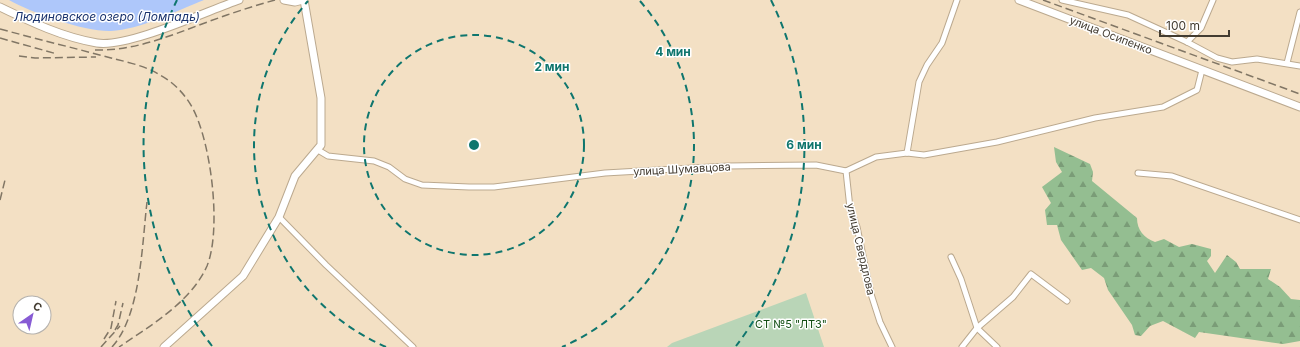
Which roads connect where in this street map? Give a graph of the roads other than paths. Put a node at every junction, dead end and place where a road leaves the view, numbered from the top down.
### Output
1 (239, 0) edge
2 (284, 0) edge
3 (304, 0) edge
4 (957, 0) edge
5 (1019, 0) edge
6 (1062, 0) edge
7 (1213, 0) edge
8 (0, 7) edge
9 (1300, 12) edge
10 (1187, 42) junction
11 (1287, 63) junction
12 (1300, 66) edge
13 (1202, 70) junction
14 (1300, 107) edge
15 (318, 150) junction
16 (907, 153) junction
17 (846, 172) junction
18 (1138, 173) dead end
19 (279, 217) junction
20 (1300, 220) edge
21 (951, 257) dead end
22 (1067, 301) dead end
23 (977, 328) junction
24 (164, 347) edge
25 (413, 347) edge
26 (892, 347) edge
27 (962, 347) edge
28 (997, 347) edge

1 - 8 street
2 - 3 street
3 - 15 street
4 - 16 street
5 - 13 street, улица Осипенко
6 - 10 street
7 - 10 street
9 - 11 street
10 - 11 street
11 - 12 street
13 - 14 street, улица Осипенко
13 - 16 street
15 - 17 street, улица Шумавцова
15 - 19 street
16 - 17 street
17 - 26 street, улица Свердлова
18 - 20 street
19 - 24 street
19 - 25 street
21 - 23 street
22 - 23 street
23 - 27 street
23 - 28 street

